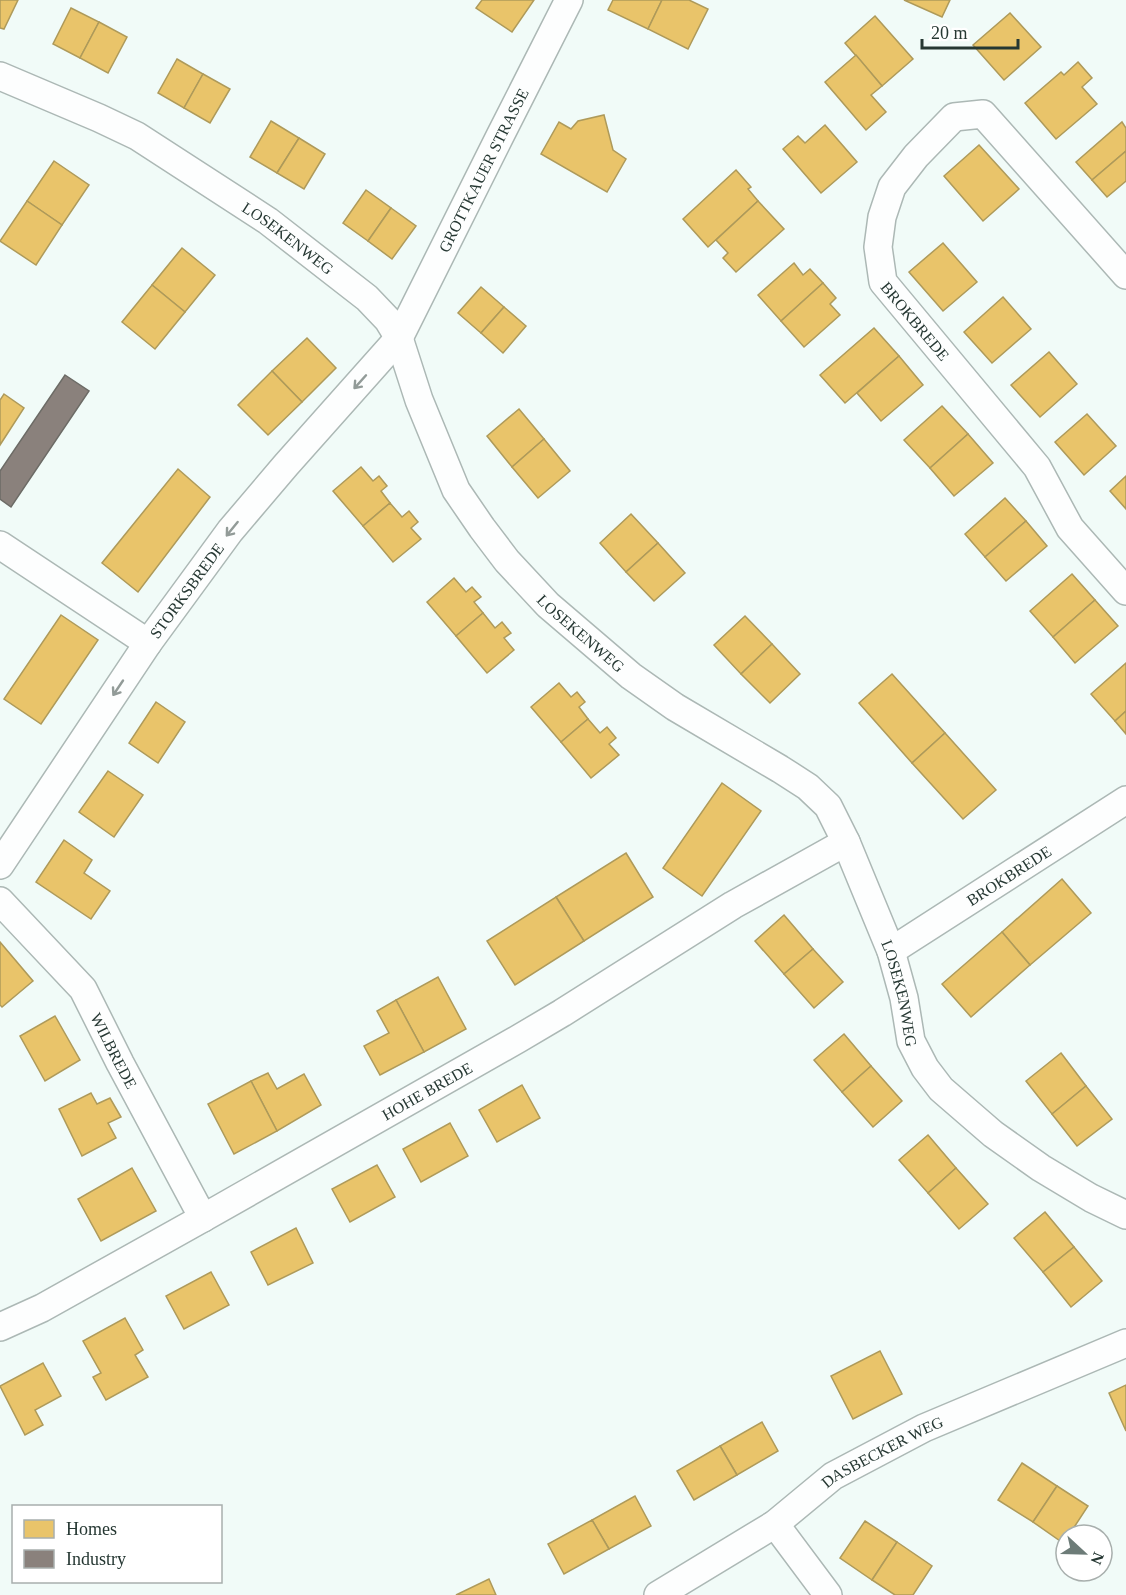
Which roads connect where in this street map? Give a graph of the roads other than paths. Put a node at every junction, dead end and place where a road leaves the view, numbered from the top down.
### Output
1 (569, 0) edge
2 (0, 76) edge
3 (1126, 275) edge
4 (399, 338) junction
5 (0, 545) edge
6 (1126, 591) edge
7 (148, 643) junction
8 (1126, 800) edge
9 (846, 842) junction
10 (0, 865) edge
11 (0, 901) edge
12 (891, 951) junction
13 (1126, 1215) edge
14 (203, 1218) junction
15 (0, 1328) edge
16 (1126, 1343) edge
17 (776, 1524) junction
18 (658, 1595) edge
19 (828, 1595) edge

1 - 4 street, GROTTKAUER STRASSE
2 - 4 street, LOSEKENWEG
3 - 6 street, BROKBREDE
4 -> 7 street, STORKSBREDE
4 - 9 street, LOSEKENWEG
5 - 7 street
7 -> 10 street, STORKSBREDE
8 - 12 street, BROKBREDE
9 - 12 street, LOSEKENWEG
9 - 14 street, HOHE BREDE
11 - 14 street, WILBREDE
12 - 13 street, LOSEKENWEG
14 - 15 street, HOHE BREDE
16 - 17 street, DASBECKER WEG
17 - 18 street, DASBECKER WEG
17 - 19 street

